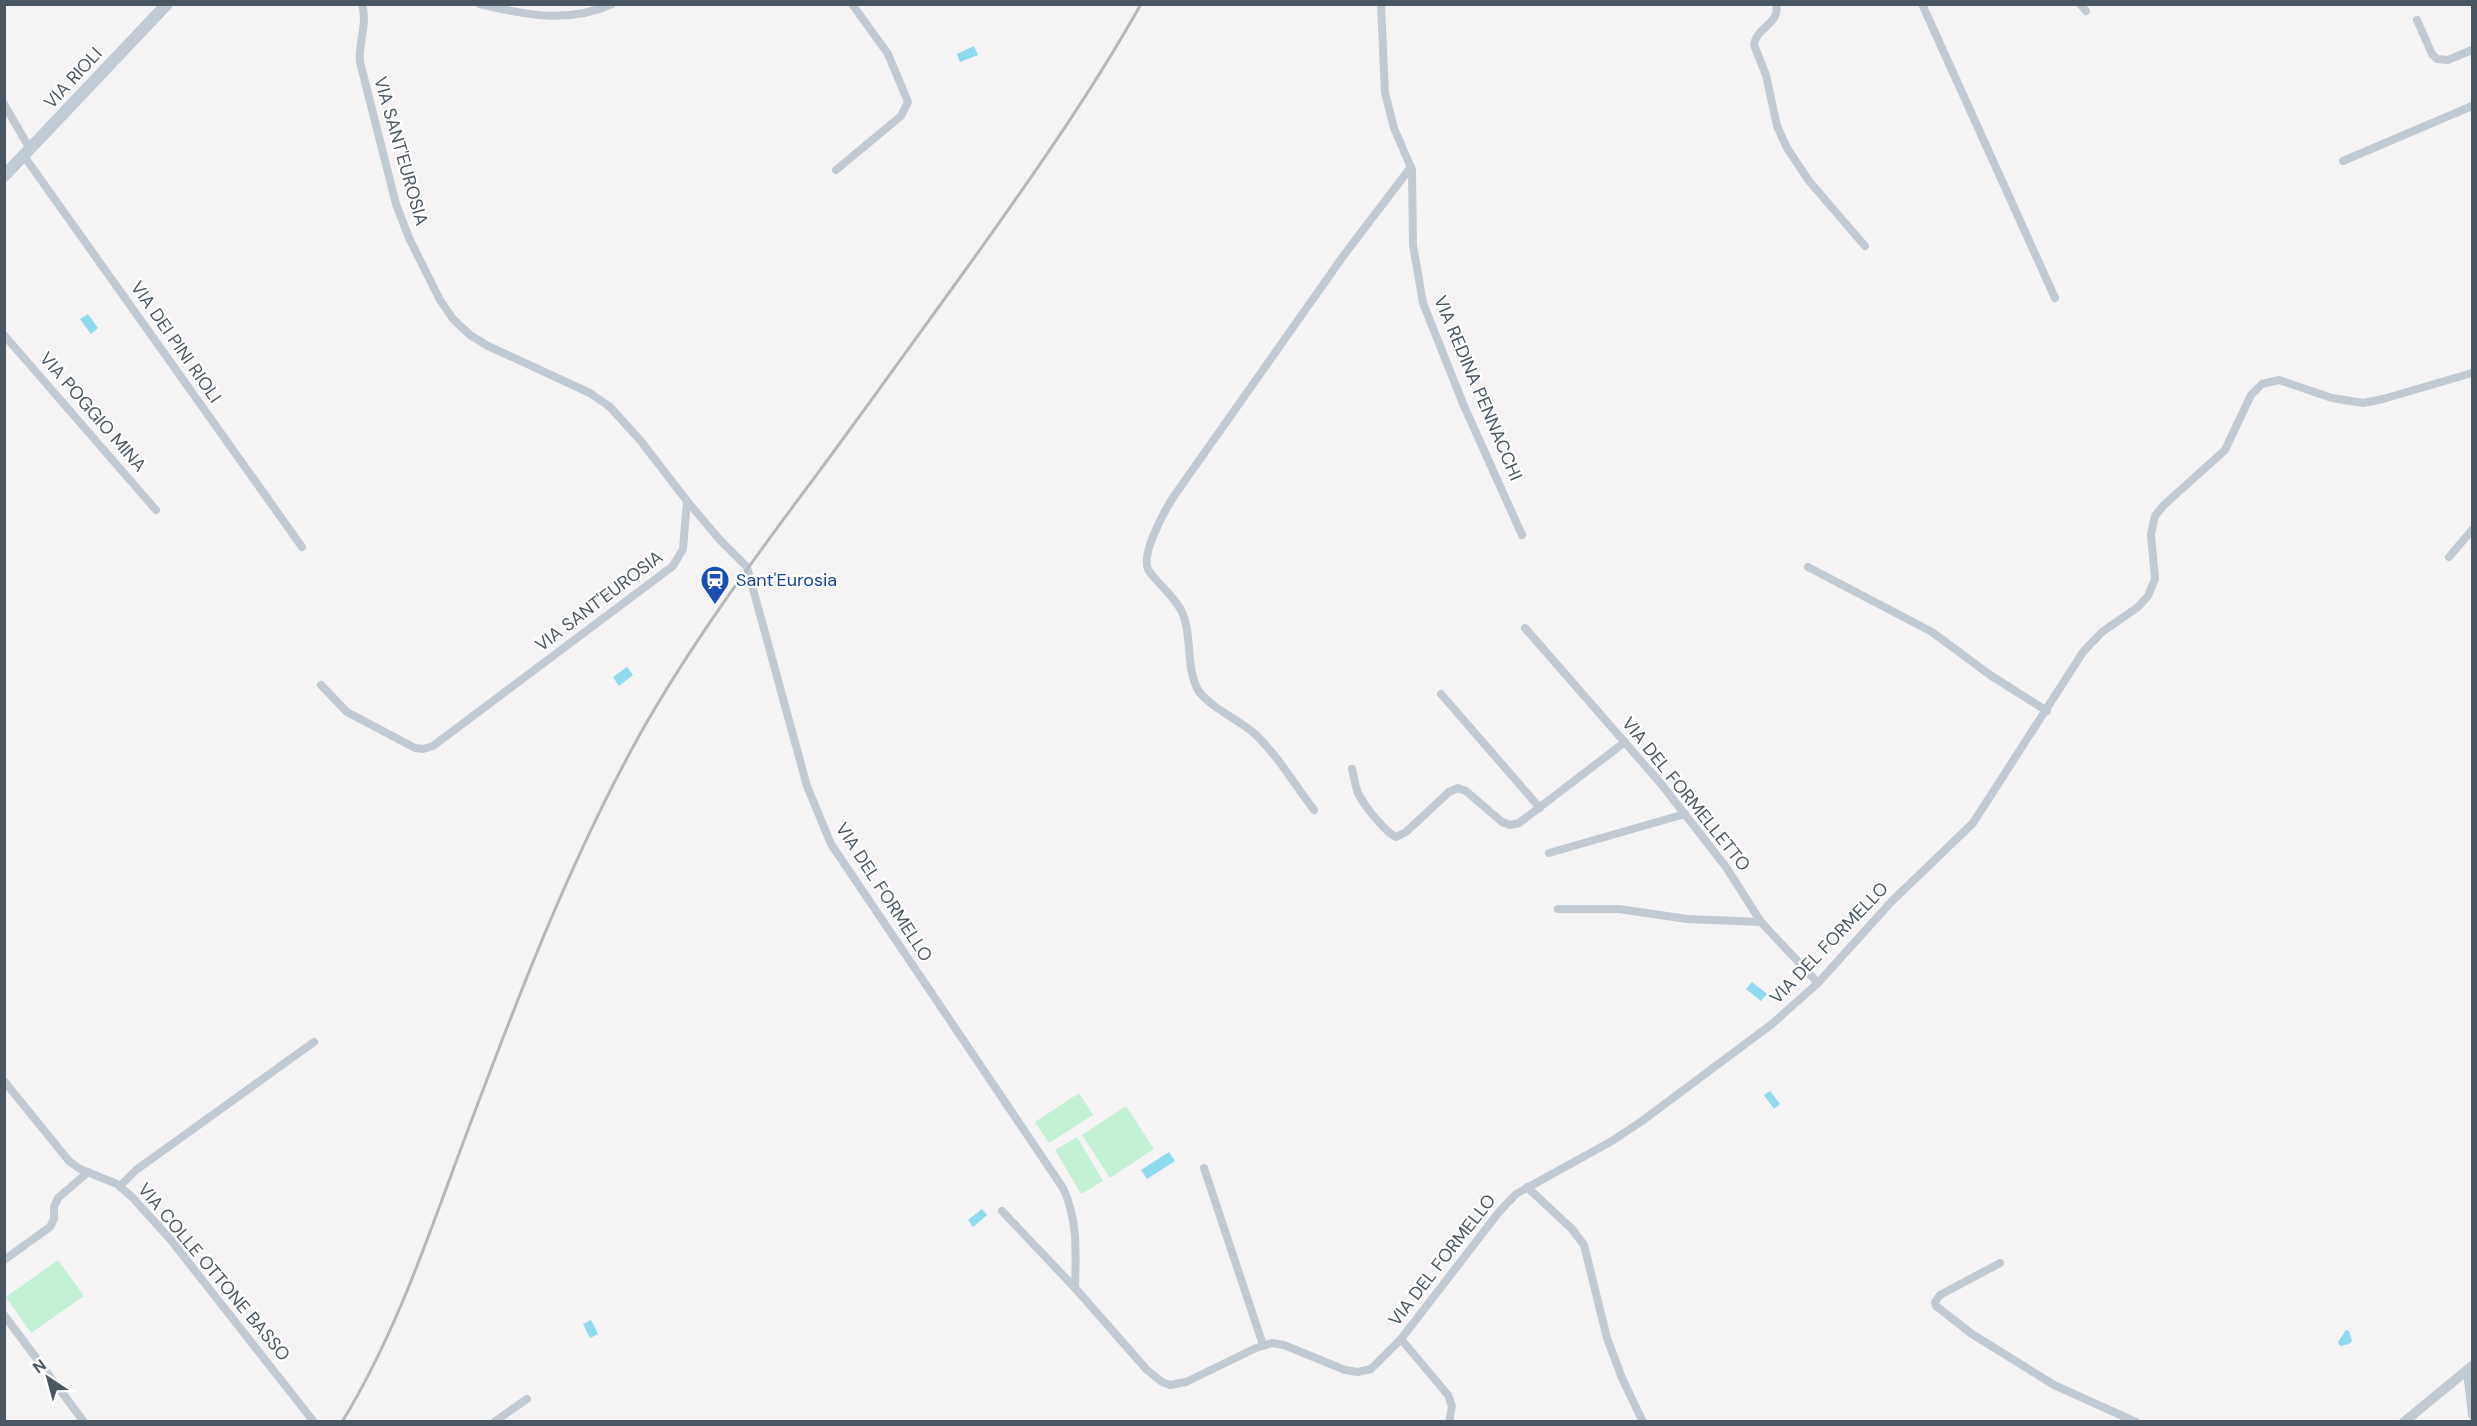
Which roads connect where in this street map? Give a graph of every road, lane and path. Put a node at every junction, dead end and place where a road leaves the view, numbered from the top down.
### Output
1 (167, 4) edge
2 (362, 4) edge
3 (480, 4) edge
4 (612, 4) edge
5 (852, 4) edge
6 (1381, 4) edge
7 (1776, 4) edge
8 (1922, 4) edge
9 (2417, 20) dead end
10 (2472, 50) edge
11 (4, 104) edge
12 (2472, 106) edge
13 (27, 153) junction
14 (2343, 161) dead end
15 (1411, 166) junction
16 (836, 170) dead end
17 (4, 176) edge
18 (1865, 246) dead end
19 (2055, 298) dead end
20 (4, 335) edge
21 (2472, 373) edge
22 (687, 501) junction
23 (156, 510) dead end
24 (2472, 530) edge
25 (1522, 535) dead end
26 (302, 547) dead end
27 (2449, 556) dead end
28 (1808, 567) dead end
29 (1525, 628) dead end
30 (321, 686) dead end
31 (1441, 694) dead end
32 (2047, 711) junction
33 (1625, 742) junction
34 (1352, 769) dead end
35 (1540, 808) junction
36 (1314, 810) dead end
37 (1685, 814) junction
38 (1550, 853) dead end
39 (1558, 909) dead end
40 (1761, 922) junction
41 (1818, 983) junction
42 (314, 1042) dead end
43 (4, 1081) edge
44 (1204, 1168) dead end
45 (88, 1172) junction
46 (120, 1186) junction
47 (1527, 1186) junction
48 (1002, 1211) dead end
49 (4, 1260) edge
50 (2000, 1263) dead end
51 (1075, 1288) junction
52 (4, 1315) edge
53 (1401, 1339) junction
54 (1263, 1345) junction
55 (2470, 1369) edge
56 (527, 1399) dead end
57 (2472, 1415) edge
58 (84, 1422) edge
59 (314, 1422) edge
60 (494, 1422) edge
61 (1449, 1422) edge
62 (1643, 1422) edge
63 (2136, 1422) edge
64 (2404, 1422) edge

1 - 13 main road, VIA RIOLI
2 - 22 street, VIA SANT'EUROSIA
3 - 4 street
5 - 16 street
6 - 15 street, VIA REDINA PENNACCHI
7 - 18 street
8 - 19 street
9 - 10 street
11 - 13 street, VIA DEI PINI RIOLI
12 - 14 street
13 - 17 main road, VIA RIOLI
13 - 26 street, VIA DEI PINI RIOLI
15 - 25 street, VIA REDINA PENNACCHI
15 - 36 street
20 - 23 street, VIA POGGIO MINA
21 - 32 street, VIA DEL FORMELLO
22 - 30 street, VIA SANT'EUROSIA
22 - 51 street, VIA DEL FORMELLO
24 - 27 street
28 - 32 street
29 - 33 street, VIA DEL FORMELLETTO
31 - 35 street
32 - 41 street, VIA DEL FORMELLO
33 - 35 street
33 - 37 street, VIA DEL FORMELLETTO
34 - 35 street
37 - 38 street
37 - 40 street, VIA DEL FORMELLETTO
39 - 40 street
40 - 41 street, VIA DEL FORMELLETTO
41 - 47 street, VIA DEL FORMELLO
42 - 46 street
43 - 45 street, VIA COLLE OTTONE BASSO
44 - 54 street
45 - 46 street, VIA COLLE OTTONE BASSO
45 - 49 street
46 - 59 street, VIA COLLE OTTONE BASSO
47 - 53 street, VIA DEL FORMELLO
47 - 62 street
48 - 51 street
50 - 63 street
51 - 54 street
52 - 58 street
53 - 54 street, VIA DEL FORMELLO
53 - 61 street
55 - 57 street
55 - 64 street
56 - 60 street

